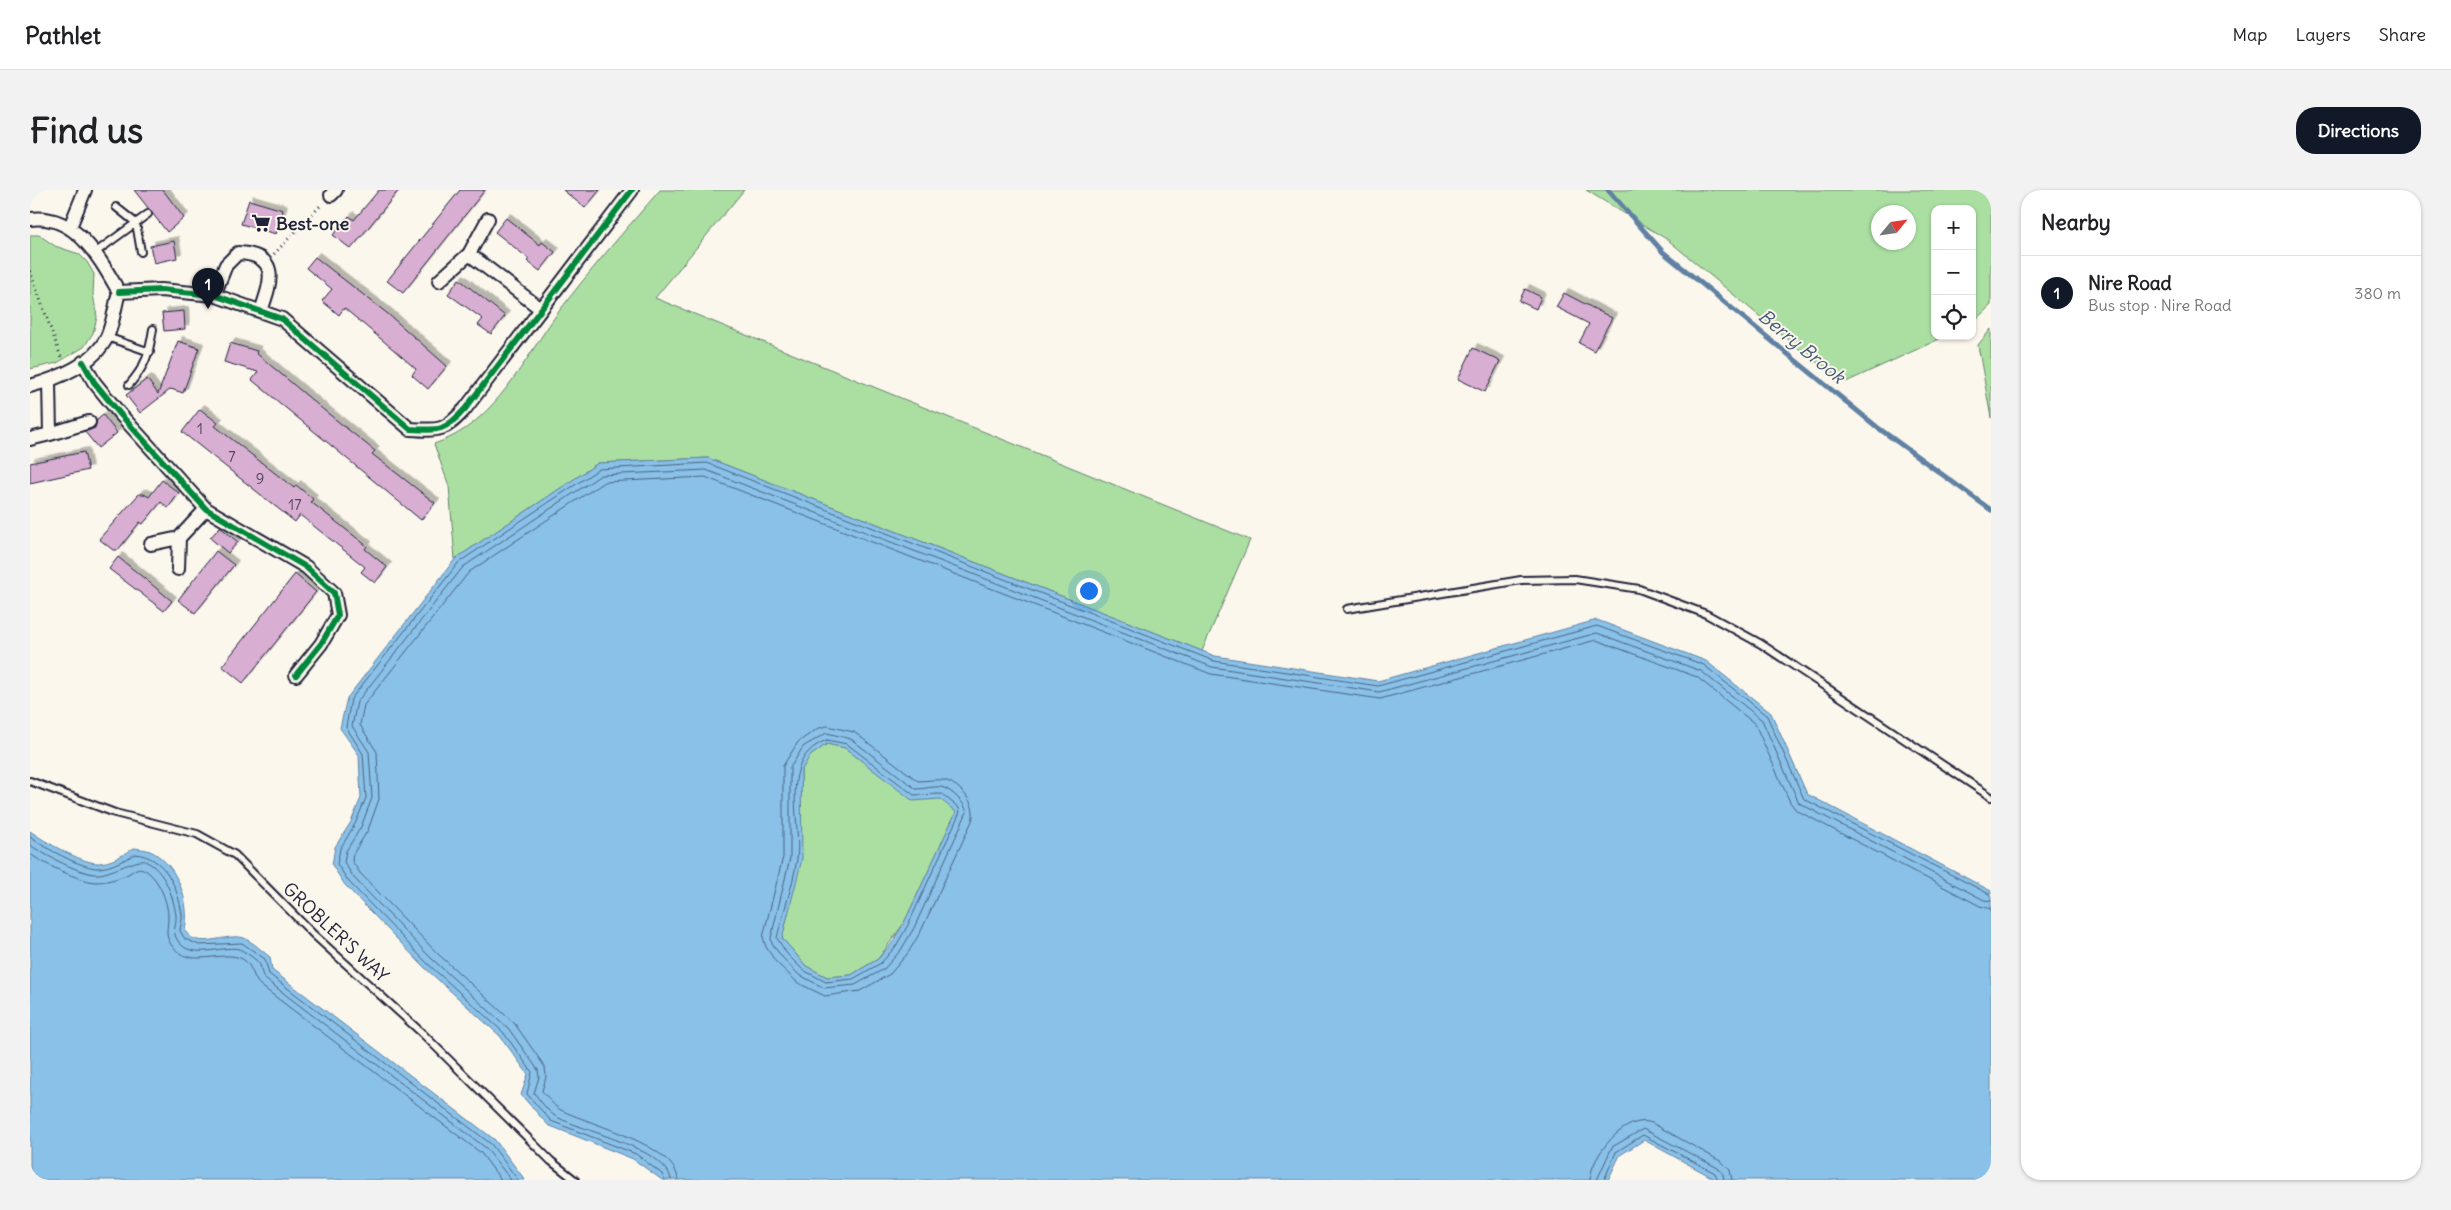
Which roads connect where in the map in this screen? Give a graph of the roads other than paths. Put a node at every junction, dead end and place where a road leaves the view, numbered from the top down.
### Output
1 (85, 190) edge
2 (632, 190) edge
3 (116, 207) dead end
4 (148, 214) dead end
5 (30, 219) edge
6 (488, 219) dead end
7 (136, 223) junction
8 (70, 227) junction
9 (96, 252) junction
10 (141, 252) dead end
11 (469, 254) junction
12 (439, 281) dead end
13 (119, 292) junction
14 (214, 295) junction
15 (541, 309) junction
16 (261, 311) junction
17 (153, 329) dead end
18 (107, 337) junction
19 (150, 352) junction
20 (83, 362) junction
21 (48, 381) junction
22 (129, 385) dead end
23 (30, 386) edge
24 (89, 422) dead end
25 (50, 434) junction
26 (30, 439) edge
27 (206, 509) junction
28 (178, 538) junction
29 (151, 544) dead end
30 (178, 569) dead end
31 (1347, 610) dead end
32 (296, 675) dead end
33 (30, 781) edge
34 (1991, 797) edge
35 (575, 1180) edge

1 - 8 street
2 - 15 street
3 - 7 lane
4 - 7 lane
5 - 8 street
6 - 11 street
7 - 9 lane
7 - 10 lane
8 - 9 street
9 - 13 street
11 - 12 street
11 - 15 street
13 - 14 street
13 - 18 street
14 - 16 street
14 - 16 street
15 - 16 street
17 - 19 lane
18 - 19 lane
18 - 20 street
19 - 22 lane
20 - 21 street
20 - 27 street
21 - 23 street
21 - 25 street
24 - 25 street
25 - 26 street
27 - 28 street
27 - 32 street
28 - 29 street
28 - 30 street
31 - 34 lane
33 - 35 lane, GROBLER'S WAY

